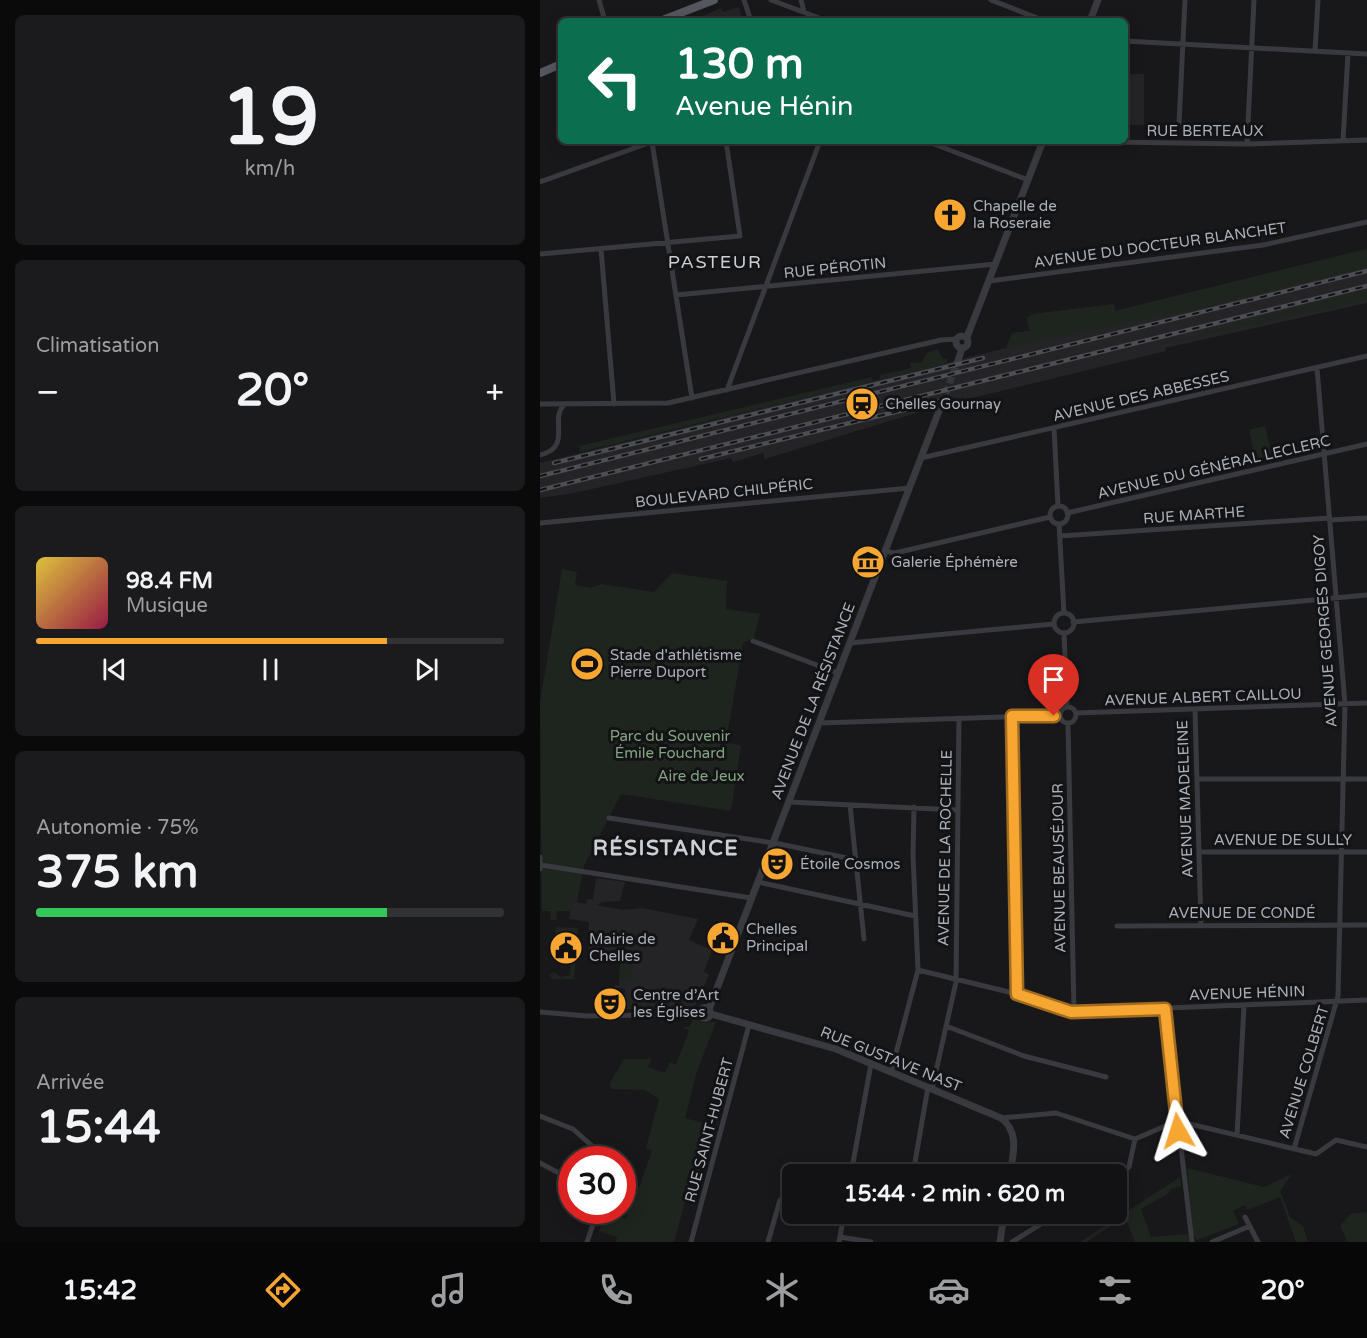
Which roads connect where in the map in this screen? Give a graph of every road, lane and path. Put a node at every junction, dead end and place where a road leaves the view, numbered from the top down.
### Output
1 (598, 0) edge
2 (702, 0) edge
3 (714, 0) edge
4 (744, 0) edge
5 (771, 0) edge
6 (801, 0) edge
7 (991, 0) edge
8 (1098, 0) edge
9 (1185, 0) edge
10 (1254, 0) edge
11 (1318, 0) edge
12 (804, 12) junction
13 (671, 16) junction
14 (604, 18) edge
15 (667, 18) edge
16 (750, 18) edge
17 (819, 18) edge
18 (1037, 18) edge
19 (1091, 18) edge
20 (1128, 41) edge
21 (1183, 45) junction
22 (1251, 48) junction
23 (1315, 51) junction
24 (1348, 53) junction
25 (1367, 54) edge
26 (558, 65) edge
27 (540, 73) edge
28 (1179, 124) dead end
29 (1367, 140) edge
30 (1343, 141) junction
31 (1128, 142) edge
32 (640, 144) edge
33 (653, 144) edge
34 (726, 144) edge
35 (819, 144) edge
36 (934, 144) edge
37 (1042, 144) edge
38 (1247, 144) junction
39 (1028, 180) junction
40 (540, 182) edge
41 (1367, 222) edge
42 (668, 243) junction
43 (601, 249) junction
44 (540, 254) edge
45 (996, 264) junction
46 (990, 281) junction
47 (766, 287) junction
48 (676, 295) junction
49 (967, 337) junction
50 (957, 339) junction
51 (962, 348) junction
52 (1367, 356) edge
53 (958, 361) tunnel mouth
54 (1317, 368) junction
55 (727, 390) junction
56 (692, 398) junction
57 (942, 403) tunnel mouth
58 (540, 404) edge
59 (566, 404) junction
60 (614, 404) junction
61 (1054, 428) junction
62 (1367, 444) edge
63 (1324, 454) junction
64 (540, 455) edge
65 (921, 458) junction
66 (910, 488) junction
67 (1058, 506) junction
68 (1067, 513) junction
69 (1050, 517) junction
70 (1367, 518) edge
71 (1330, 519) junction
72 (540, 523) edge
73 (1059, 524) junction
74 (1060, 536) junction
75 (885, 550) junction
76 (1367, 595) edge
77 (1336, 598) junction
78 (1064, 613) junction
79 (1074, 622) junction
80 (1053, 624) junction
81 (1064, 633) junction
82 (753, 641) dead end
83 (850, 643) junction
84 (838, 673) junction
85 (1367, 703) edge
86 (1345, 704) junction
87 (1067, 707) junction
88 (1195, 709) junction
89 (1076, 713) junction
90 (1012, 716) junction
91 (1060, 716) junction
92 (958, 718) junction
93 (819, 723) junction
94 (1068, 723) junction
95 (1197, 779) junction
96 (1343, 779) junction
97 (1367, 779) edge
98 (789, 802) junction
99 (850, 805) junction
100 (914, 807) junction
101 (957, 810) junction
102 (609, 818) dead end
103 (773, 843) junction
104 (1199, 852) junction
105 (1341, 852) junction
106 (1367, 852) edge
107 (540, 857) edge
108 (856, 860) junction
109 (541, 867) edge
110 (758, 882) junction
111 (751, 898) junction
112 (861, 906) junction
113 (915, 916) junction
114 (1340, 925) junction
115 (1367, 925) edge
116 (1117, 926) dead end
117 (1201, 926) junction
118 (864, 939) dead end
119 (918, 970) junction
120 (956, 979) junction
121 (1017, 994) junction
122 (1367, 1000) edge
123 (1338, 1002) junction
124 (1244, 1006) junction
125 (1165, 1009) junction
126 (710, 1012) junction
127 (1074, 1012) junction
128 (541, 1013) edge
129 (700, 1014) joint
130 (749, 1025) junction
131 (946, 1026) junction
132 (871, 1064) junction
133 (891, 1072) junction
134 (1106, 1077) dead end
135 (930, 1088) junction
136 (540, 1116) edge
137 (1001, 1118) junction
138 (1178, 1121) junction
139 (1237, 1135) junction
140 (1135, 1139) junction
141 (592, 1146) edge
142 (1367, 1147) edge
143 (1294, 1149) junction
144 (540, 1163) edge
145 (853, 1164) edge
146 (915, 1164) edge
147 (1011, 1164) edge
148 (1127, 1168) edge
149 (558, 1173) edge
150 (780, 1200) dead end
151 (1245, 1217) dead end
152 (593, 1224) edge
153 (842, 1224) edge
154 (1003, 1224) edge
155 (1042, 1224) edge
156 (1250, 1226) junction
157 (840, 1239) edge
158 (587, 1242) edge
159 (691, 1242) edge
160 (768, 1242) edge
161 (871, 1242) edge
162 (1000, 1242) edge
163 (1012, 1242) edge
164 (1192, 1242) edge
165 (1212, 1242) edge
166 (1258, 1242) edge

1 - 14 street
2 - 13 main road
3 - 13 main road
4 - 16 street
5 - 12 street
6 - 12 street
7 - 18 street
8 - 19 street
9 - 21 street
10 - 22 street
11 - 23 street
12 - 17 street
13 - 15 main road
20 - 21 street
21 - 22 street
21 - 28 street
22 - 23 street
22 - 38 street
23 - 24 street
24 - 25 street
24 - 30 street
26 - 27 main road
29 - 30 street, RUE BERTEAUX
30 - 38 street, RUE BERTEAUX
31 - 38 street, RUE BERTEAUX
32 - 40 street
33 - 42 street
34 - 42 street
35 - 47 street
36 - 39 street
37 - 39 street
39 - 45 street
41 - 46 street, AVENUE DU DOCTEUR BLANCHET
42 - 43 street
42 - 48 street
43 - 44 street
43 - 60 street
45 - 46 street
45 - 47 street, RUE PÉROTIN
46 - 49 street
47 - 48 street, RUE PÉROTIN
47 - 55 street
48 - 56 street
49 - 50 street
49 - 51 street
50 - 51 street
50 - 55 street
51 - 53 street
52 - 54 street, AVENUE DES ABBESSES
54 - 61 street, AVENUE DES ABBESSES
54 - 63 street, AVENUE GEORGES DIGOY
55 - 56 street
56 - 60 street
57 - 65 street, AVENUE DE LA RÉSISTANCE
58 - 59 street
59 - 60 street
59 - 64 street
61 - 65 street, AVENUE DES ABBESSES
61 - 67 street
62 - 63 street, AVENUE DU GÉNÉRAL LECLERC
63 - 68 street, AVENUE DU GÉNÉRAL LECLERC
63 - 71 street, AVENUE GEORGES DIGOY
65 - 66 street, AVENUE DE LA RÉSISTANCE
66 - 72 street, BOULEVARD CHILPÉRIC
66 - 75 street, AVENUE DE LA RÉSISTANCE
67 - 68 street
67 - 69 street
68 - 73 street
69 - 73 street
69 - 75 street
70 - 71 street, RUE MARTHE
71 - 74 street, RUE MARTHE
71 - 77 street, AVENUE GEORGES DIGOY
73 - 74 street
74 - 78 street
75 - 83 street, AVENUE DE LA RÉSISTANCE
76 - 77 street
77 - 79 street
77 - 86 street, AVENUE GEORGES DIGOY
78 - 79 street
78 - 80 street
79 - 81 street
80 - 81 street
80 - 83 street
81 - 87 street
82 - 84 street
83 - 84 street, AVENUE DE LA RÉSISTANCE
84 - 93 street, AVENUE DE LA RÉSISTANCE
85 - 86 street, AVENUE ALBERT CAILLOU
86 - 88 street, AVENUE ALBERT CAILLOU
86 - 96 street, AVENUE GEORGES DIGOY
87 - 89 street
87 - 91 street
88 - 89 street, AVENUE ALBERT CAILLOU
88 - 95 street, AVENUE MADELEINE
89 - 94 street
90 - 91 street
90 - 92 street
90 - 121 street
91 - 94 street
92 - 93 street
92 - 101 street, AVENUE DE LA ROCHELLE
93 - 98 street, AVENUE DE LA RÉSISTANCE
94 - 127 street, AVENUE BEAUSÉJOUR
95 - 96 street
95 - 104 street, AVENUE MADELEINE
96 - 97 street
96 - 105 street, AVENUE GEORGES DIGOY
98 - 99 street
98 - 103 street, AVENUE DE LA RÉSISTANCE
99 - 100 street
99 - 108 street
100 - 101 street
100 - 113 street
101 - 120 street, AVENUE DE LA ROCHELLE
102 - 103 street
103 - 108 street
103 - 110 street, AVENUE DE LA RÉSISTANCE
104 - 105 street, AVENUE DE SULLY
104 - 117 street, AVENUE MADELEINE
105 - 106 street, AVENUE DE SULLY
105 - 114 street, AVENUE GEORGES DIGOY
107 - 109 street
108 - 112 street
109 - 111 street
110 - 111 street, AVENUE DE LA RÉSISTANCE
110 - 112 street
111 - 126 street, AVENUE DE LA RÉSISTANCE
112 - 113 street
112 - 118 street
113 - 119 street
114 - 115 street, AVENUE DE CONDÉ
114 - 117 street, AVENUE DE CONDÉ
114 - 123 street, AVENUE GEORGES DIGOY
116 - 117 street, AVENUE DE CONDÉ
119 - 120 street, AVENUE HÉNIN
119 - 133 street
120 - 121 street, AVENUE HÉNIN
120 - 131 street, AVENUE DE LA ROCHELLE
121 - 127 street, AVENUE HÉNIN
122 - 123 street, AVENUE HÉNIN
123 - 124 street, AVENUE HÉNIN
123 - 143 street, AVENUE COLBERT
124 - 125 street, AVENUE HÉNIN
124 - 139 street
125 - 127 street, AVENUE HÉNIN
125 - 138 street
126 - 129 street
126 - 130 street, RUE GUSTAVE NAST
128 - 129 street
130 - 132 street, RUE GUSTAVE NAST
130 - 159 street, RUE SAINT-HUBERT
131 - 134 street
131 - 135 street, AVENUE DE LA ROCHELLE
132 - 133 street, RUE GUSTAVE NAST
132 - 145 street
133 - 135 street, RUE GUSTAVE NAST
135 - 137 street, RUE GUSTAVE NAST
135 - 146 street, AVENUE DE LA ROCHELLE
136 - 141 street
137 - 140 street
137 - 147 street
138 - 139 street
138 - 140 street
138 - 164 street
139 - 143 street
140 - 148 street
142 - 143 street
144 - 149 street
150 - 160 street
151 - 156 street
152 - 158 street
153 - 157 street
154 - 162 street
155 - 163 street
156 - 165 street
156 - 166 street
157 - 161 street

